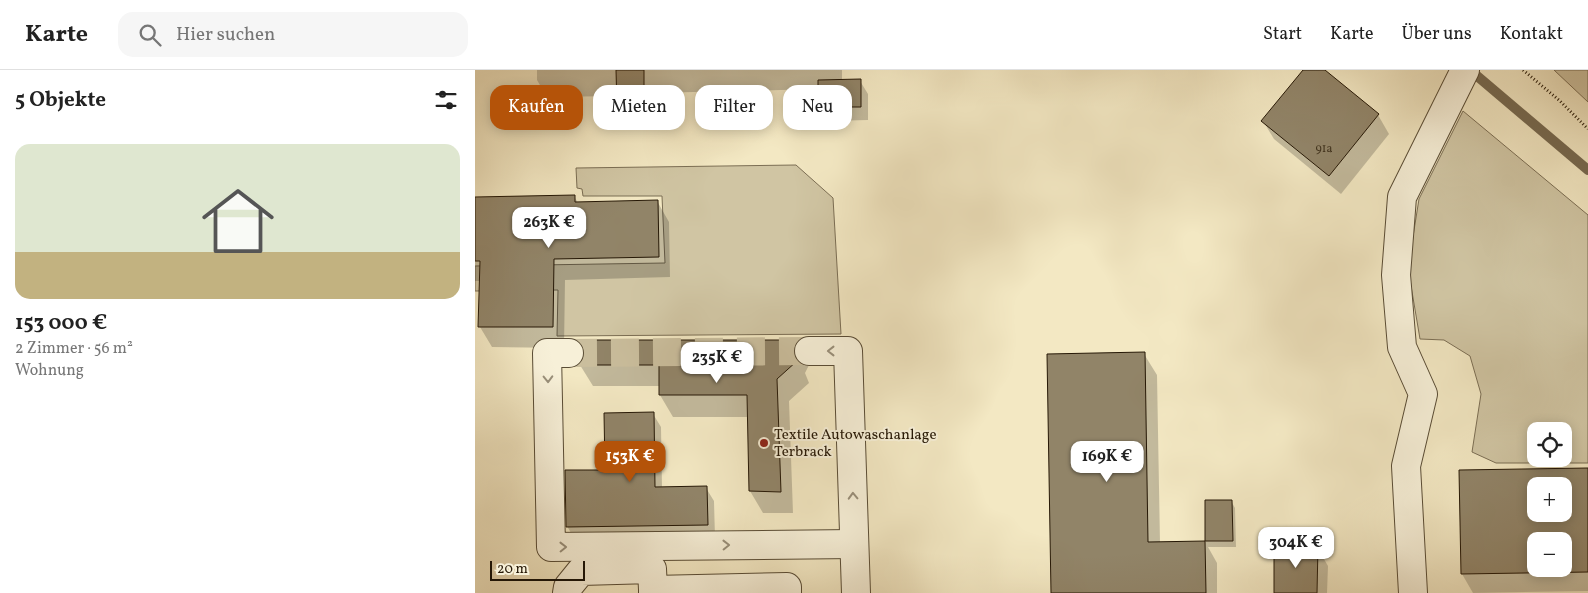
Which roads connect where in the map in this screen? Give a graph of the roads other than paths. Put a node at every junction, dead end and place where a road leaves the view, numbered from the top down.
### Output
1 (1465, 70) edge
2 (809, 351) tunnel mouth
3 (569, 353) tunnel mouth
4 (855, 544) junction
5 (653, 591) edge
6 (567, 593) edge
7 (787, 593) edge
8 (856, 593) edge
9 (1413, 593) edge

1 - 9 lane
4 -> 2 lane
3 -> 4 lane
4 - 8 lane
5 - 6 lane
5 - 7 lane

